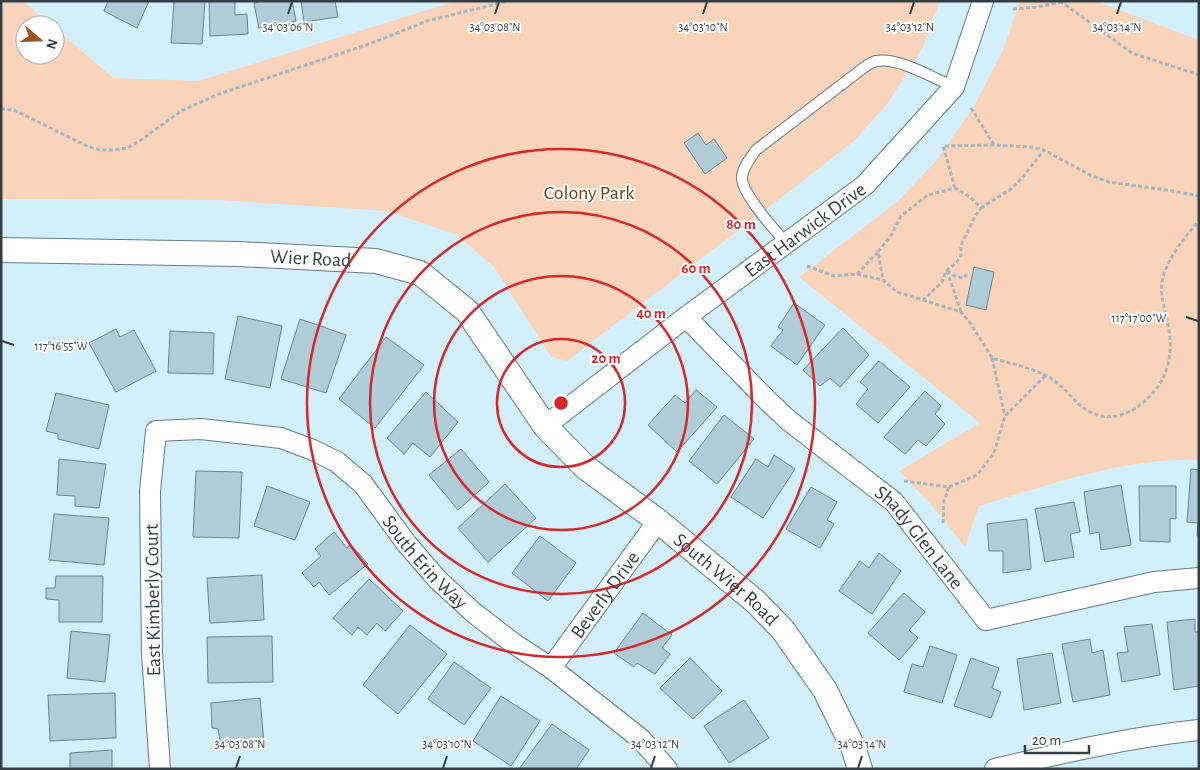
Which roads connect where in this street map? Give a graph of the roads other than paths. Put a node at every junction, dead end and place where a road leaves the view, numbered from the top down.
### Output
1 (983, 1) edge
2 (954, 87) junction
3 (786, 243) junction
4 (1, 250) edge
5 (686, 317) junction
6 (545, 426) junction
7 (156, 431) joint
8 (658, 521) junction
9 (1199, 578) edge
10 (551, 668) junction
11 (1199, 730) edge
12 (1050, 762) edge
13 (160, 769) edge
14 (667, 769) edge
15 (860, 769) edge
16 (995, 769) edge

1 - 2 street, East Harwick Drive
2 - 3 street, East Harwick Drive
2 - 3 lane
3 - 5 street, East Harwick Drive
4 - 6 street, Wier Road
5 - 6 street, East Harwick Drive
5 - 9 street, Shady Glen Lane
6 - 8 street, South Wier Road
7 - 10 street, South Erin Way
7 - 13 street, East Kimberly Court
8 - 10 street, Beverly Drive
8 - 15 street, South Wier Road
10 - 14 street, South Erin Way
11 - 12 street
12 - 16 street

